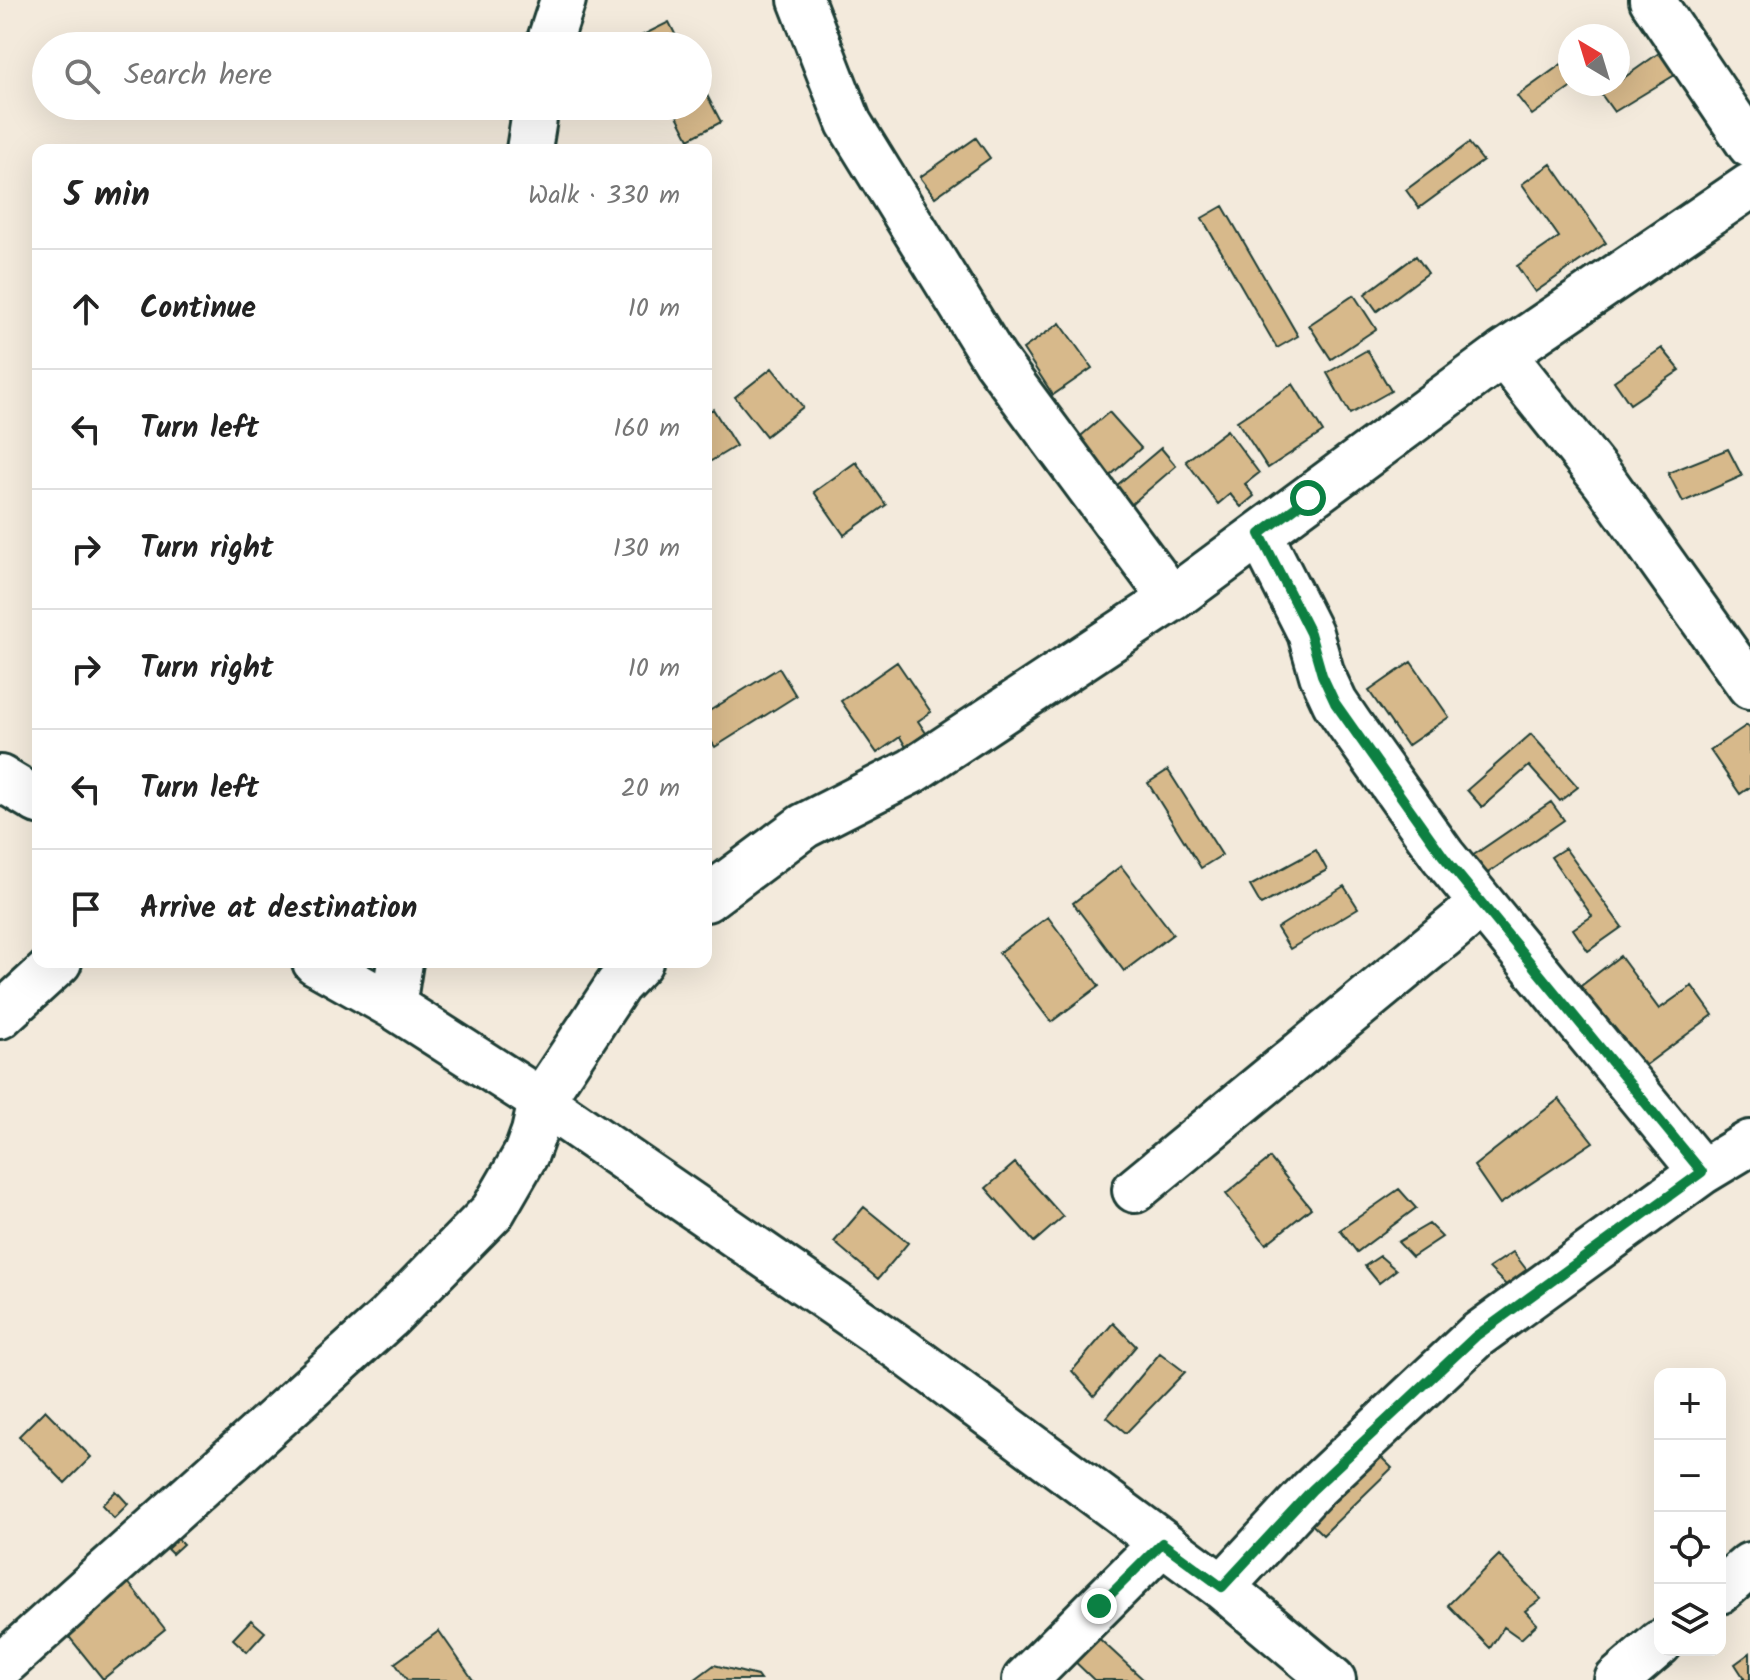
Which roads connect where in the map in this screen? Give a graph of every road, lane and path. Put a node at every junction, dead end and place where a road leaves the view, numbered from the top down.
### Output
1 (563, 0) edge
2 (801, 0) edge
3 (1652, 0) edge
4 (553, 32) edge
5 (1734, 89) edge
6 (534, 120) edge
7 (530, 144) edge
8 (1750, 145) edge
9 (1750, 186) edge
10 (1503, 354) junction
11 (1260, 534) junction
12 (1172, 599) junction
13 (1750, 686) edge
14 (0, 778) edge
15 (32, 797) edge
16 (712, 895) edge
17 (1482, 904) junction
18 (52, 968) edge
19 (326, 968) edge
20 (399, 968) edge
21 (634, 968) edge
22 (393, 1006) junction
23 (0, 1016) edge
24 (541, 1101) junction
25 (1750, 1143) edge
26 (1702, 1172) junction
27 (1135, 1190) dead end
28 (1162, 1543) junction
29 (1750, 1565) edge
30 (1726, 1586) edge
31 (1222, 1587) junction
32 (1654, 1648) edge
33 (0, 1667) edge
34 (1025, 1680) edge
35 (1333, 1680) edge
36 (1617, 1680) edge

1 - 4 street
2 - 12 street
3 - 5 street
5 - 8 street
6 - 7 street
9 - 10 street
10 - 11 street
10 - 13 street
11 - 12 street
11 - 17 street
12 - 16 street
14 - 15 street
17 - 26 street
17 - 27 street
18 - 23 street
19 - 22 street
20 - 22 street
21 - 24 street
22 - 24 street
24 - 28 street
24 - 33 street
25 - 26 street
26 - 31 street
28 - 31 street
28 - 34 street
29 - 30 street
31 - 35 street
32 - 36 street

